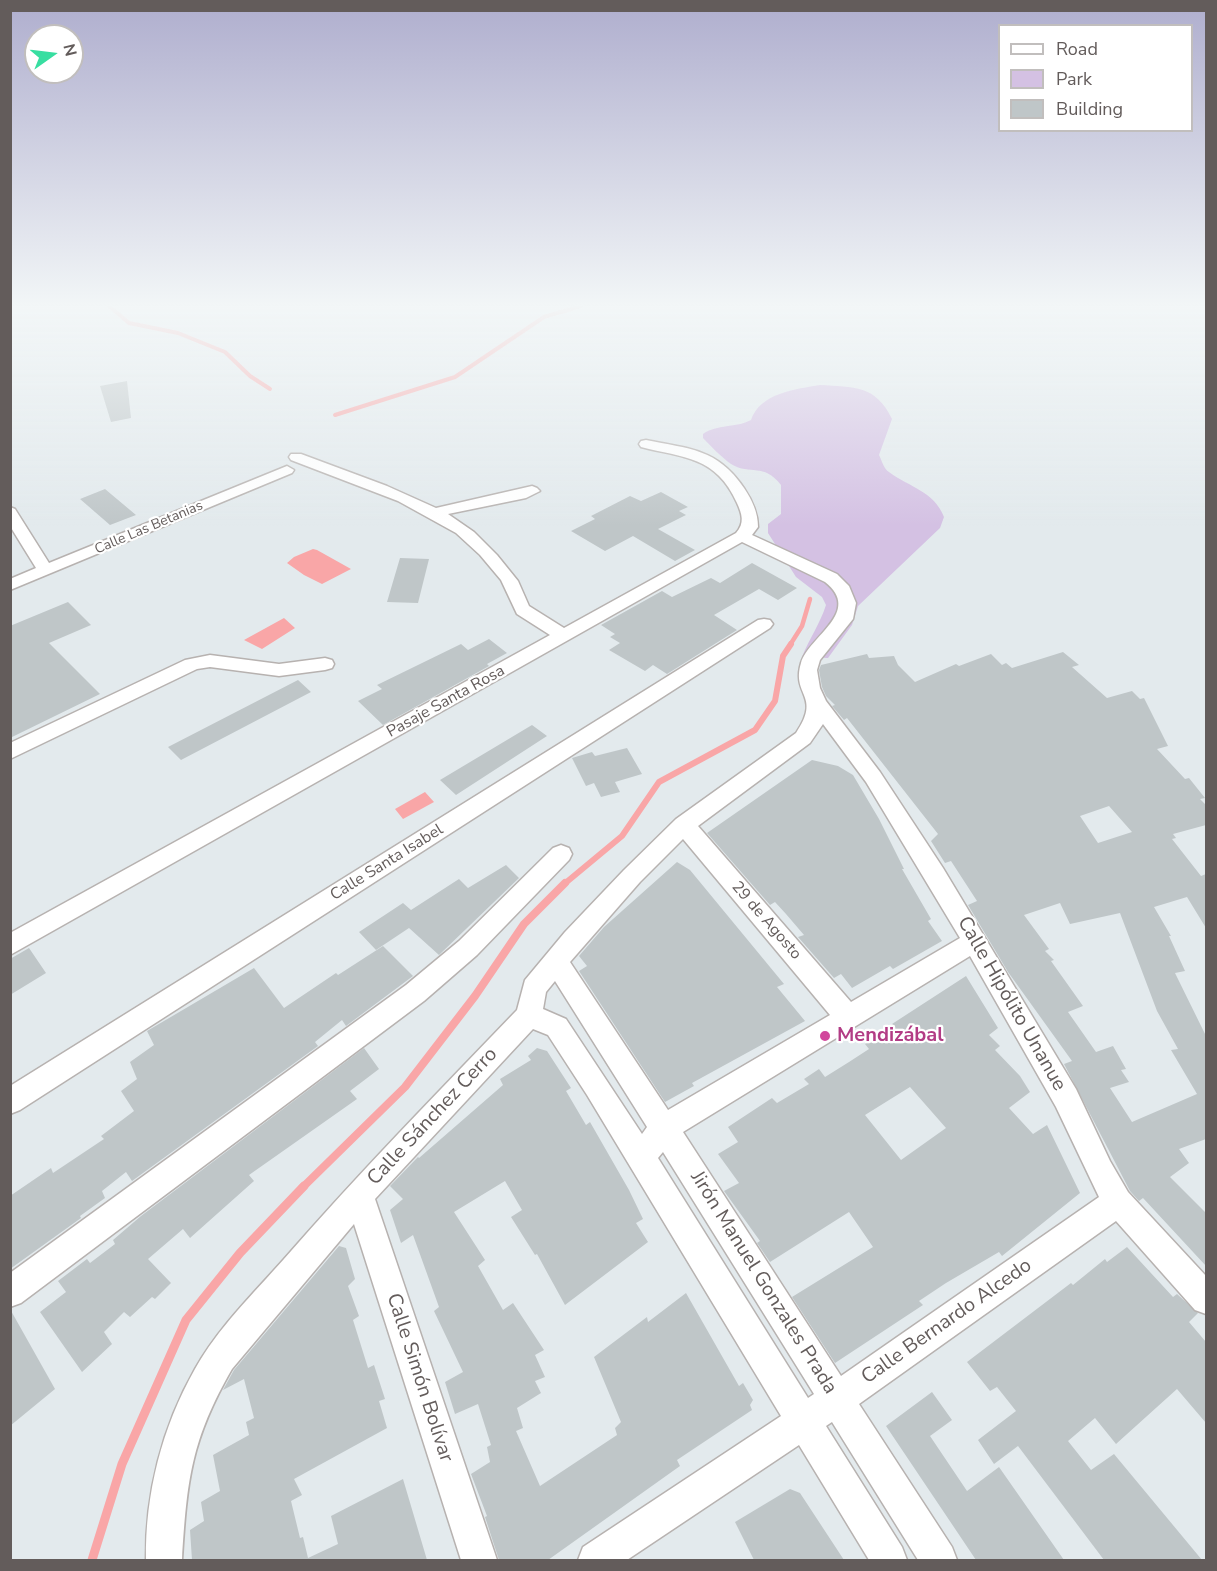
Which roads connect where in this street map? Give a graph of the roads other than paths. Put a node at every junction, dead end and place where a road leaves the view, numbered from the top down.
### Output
1 (646, 444) dead end
2 (532, 490) dead end
3 (10, 512) edge
4 (432, 513) junction
5 (742, 536) junction
6 (46, 571) junction
7 (10, 585) edge
8 (764, 624) dead end
9 (564, 636) junction
10 (325, 664) dead end
11 (818, 704) junction
12 (803, 738) junction
13 (850, 743) junction
14 (10, 752) edge
15 (684, 825) junction
16 (561, 854) dead end
17 (974, 942) junction
18 (10, 945) edge
19 (556, 962) junction
20 (585, 1007) junction
21 (529, 1015) junction
22 (848, 1017) junction
23 (557, 1027) junction
24 (10, 1101) edge
25 (664, 1128) junction
26 (642, 1156) junction
27 (359, 1195) junction
28 (1118, 1202) junction
29 (10, 1292) edge
30 (1206, 1299) edge
31 (837, 1399) junction
32 (805, 1421) junction
33 (164, 1560) edge
34 (479, 1560) edge
35 (596, 1560) edge
36 (889, 1560) edge
37 (939, 1560) edge

1 - 5 street
2 - 4 street
3 - 6 street
4 - 6 street, Calle Las Betanias
4 - 9 street
5 - 9 street, Pasaje Santa Rosa
5 - 11 street
6 - 7 street, Calle Las Betanias
8 - 24 street, Calle Santa Isabel
9 - 18 street, Pasaje Santa Rosa
10 - 14 street
11 - 12 street
11 - 13 street, Calle Hipólito Unanue
12 - 13 street
12 - 15 street
13 - 17 street, Calle Hipólito Unanue
15 - 19 street
15 - 22 street, 29 de Agosto
16 - 29 street
17 - 22 street
17 - 28 street, Calle Hipólito Unanue
19 - 20 street, Jirón Manuel Gonzales Prada
19 - 21 street
20 - 23 street
20 - 25 street, Jirón Manuel Gonzales Prada
21 - 23 street
21 - 27 street, Calle Sánchez Cerro
22 - 25 street
23 - 26 street, Jirón Manuel Gonzales Prada
25 - 26 street
25 - 31 street, Jirón Manuel Gonzales Prada
26 - 32 street, Jirón Manuel Gonzales Prada
27 - 33 street, Calle Sánchez Cerro
27 - 34 street, Calle Simón Bolívar
28 - 30 street, Calle Hipólito Unanue
28 - 31 street, Calle Bernardo Alcedo
31 - 32 street, Calle Bernardo Alcedo
31 - 37 street, Jirón Manuel Gonzales Prada
32 - 35 street, Calle Bernardo Alcedo
32 - 36 street, Jirón Manuel Gonzales Prada

